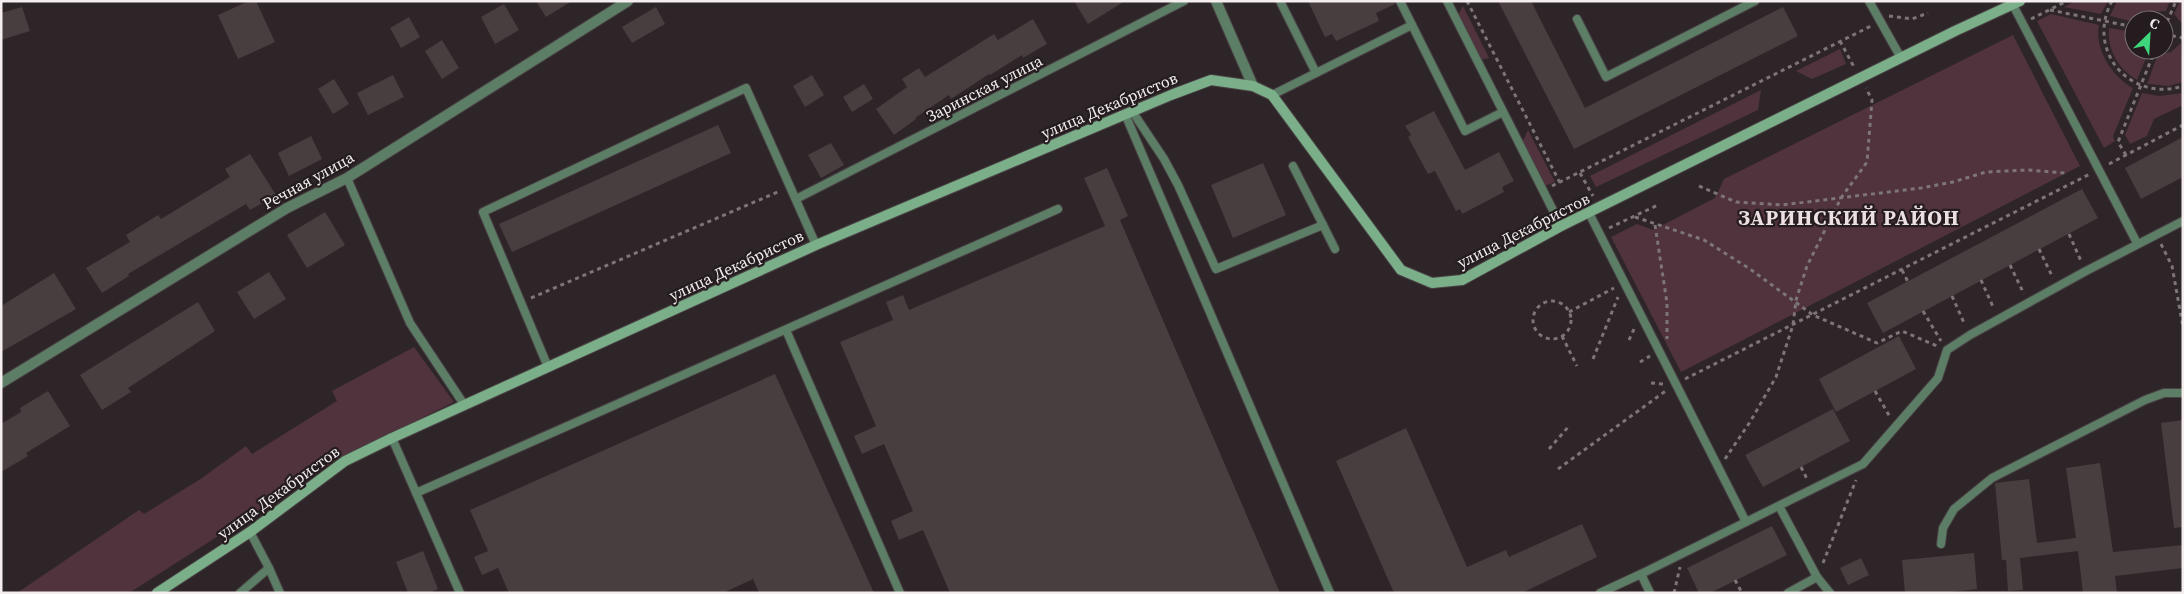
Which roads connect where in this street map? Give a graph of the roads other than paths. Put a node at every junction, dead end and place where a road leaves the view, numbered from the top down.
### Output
1 (628, 1) edge
2 (1184, 1) edge
3 (1216, 1) edge
4 (1280, 1) edge
5 (1400, 1) edge
6 (1447, 1) edge
7 (1755, 1) edge
8 (1869, 1) edge
9 (2017, 3) edge
10 (1578, 19) dead end
11 (1412, 25) junction
12 (1901, 58) junction
13 (1316, 73) junction
14 (1253, 86) junction
15 (1272, 95) junction
16 (1503, 112) junction
17 (1128, 113) junction
18 (1293, 166) dead end
19 (347, 178) junction
20 (796, 199) junction
21 (1058, 209) dead end
22 (1589, 213) junction
23 (2183, 221) edge
24 (1323, 225) junction
25 (1561, 226) junction
26 (2138, 243) junction
27 (816, 245) junction
28 (1335, 249) dead end
29 (786, 330) junction
30 (548, 367) junction
31 (1, 383) edge
32 (2183, 393) edge
33 (463, 403) junction
34 (392, 438) junction
35 (416, 492) junction
36 (1779, 506) junction
37 (1746, 522) junction
38 (250, 532) junction
39 (1941, 544) dead end
40 (269, 568) junction
41 (1641, 574) junction
42 (1817, 577) junction
43 (157, 593) edge
44 (240, 593) edge
45 (280, 593) edge
46 (460, 593) edge
47 (900, 593) edge
48 (1330, 593) edge
49 (1600, 593) edge
50 (1650, 593) edge
51 (1788, 593) edge
52 (1830, 593) edge

1 - 19 street, Речная улица
2 - 20 lane, Заринская улица
3 - 14 street
4 - 13 lane
5 - 11 lane
6 - 16 lane
7 - 10 lane
8 - 12 lane
9 - 12 street, улица Декабристов
9 - 26 lane
11 - 13 lane
11 - 16 lane
12 - 22 street, улица Декабристов
13 - 15 lane
14 - 15 street, улица Декабристов
14 - 17 street, улица Декабристов
15 - 25 street, улица Декабристов
16 - 25 lane
17 - 24 lane
17 - 27 street, улица Декабристов
17 - 48 lane
18 - 24 lane
19 - 31 street, Речная улица
19 - 33 lane
20 - 27 lane
20 - 30 lane
21 - 29 lane
22 - 25 street, улица Декабристов
22 - 37 lane
23 - 26 lane
24 - 28 lane
26 - 36 lane
27 - 30 street, улица Декабристов
29 - 35 lane
29 - 47 lane
30 - 33 street, улица Декабристов
32 - 39 lane
33 - 34 street, улица Декабристов
34 - 35 lane
34 - 38 street, улица Декабристов
35 - 46 lane
36 - 37 lane
36 - 42 lane
37 - 41 lane
38 - 40 lane
38 - 43 street, улица Декабристов
40 - 44 lane
40 - 45 lane
41 - 49 lane
41 - 50 lane
42 - 51 lane
42 - 52 lane

